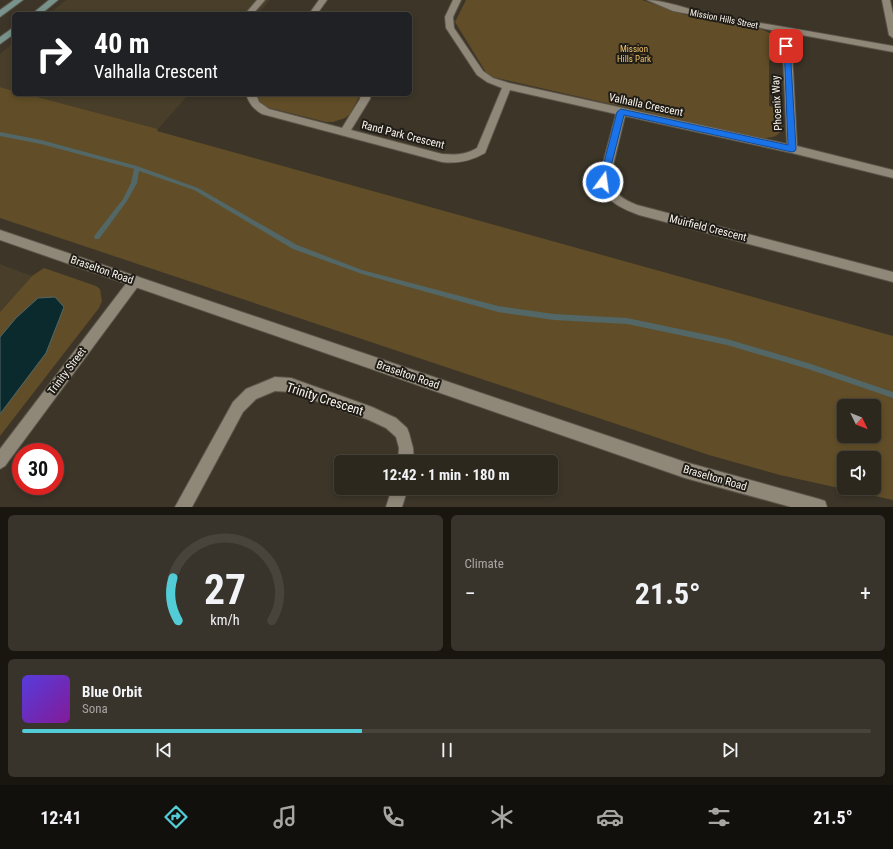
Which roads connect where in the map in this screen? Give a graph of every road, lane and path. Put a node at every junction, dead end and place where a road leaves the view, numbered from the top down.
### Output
1 (19, 0) edge
2 (54, 0) edge
3 (261, 0) edge
4 (324, 0) edge
5 (457, 0) edge
6 (651, 0) edge
7 (886, 0) edge
8 (39, 12) edge
9 (251, 12) edge
10 (315, 12) edge
11 (0, 14) edge
12 (786, 31) junction
13 (12, 32) edge
14 (893, 35) edge
15 (0, 41) edge
16 (893, 49) edge
17 (507, 86) junction
18 (251, 96) edge
19 (366, 96) edge
20 (621, 112) junction
21 (345, 132) junction
22 (792, 149) junction
23 (893, 174) edge
24 (0, 235) edge
25 (893, 277) edge
26 (135, 281) junction
27 (406, 455) edge
28 (0, 461) edge
29 (398, 495) edge
30 (183, 507) edge
31 (394, 507) edge
32 (819, 507) edge

1 - 11 main road
2 - 8 main road
3 - 9 lane
4 - 10 street
5 - 17 street, Valhalla Crescent
6 - 12 street, Mission Hills Street
7 - 14 street
12 - 16 street, Mission Hills Street
12 - 22 street, Phoenix Way
13 - 15 main road
17 - 20 street, Valhalla Crescent
17 - 21 street, Rand Park Crescent
18 - 21 street, Rand Park Crescent
19 - 21 street, Rand Park Crescent
20 - 22 street, Valhalla Crescent
20 - 25 street, Muirfield Crescent
22 - 23 street, Valhalla Crescent
24 - 26 street, Braselton Road
26 - 28 street, Trinity Street
26 - 32 street, Braselton Road
27 - 30 street, Trinity Crescent
29 - 31 street

